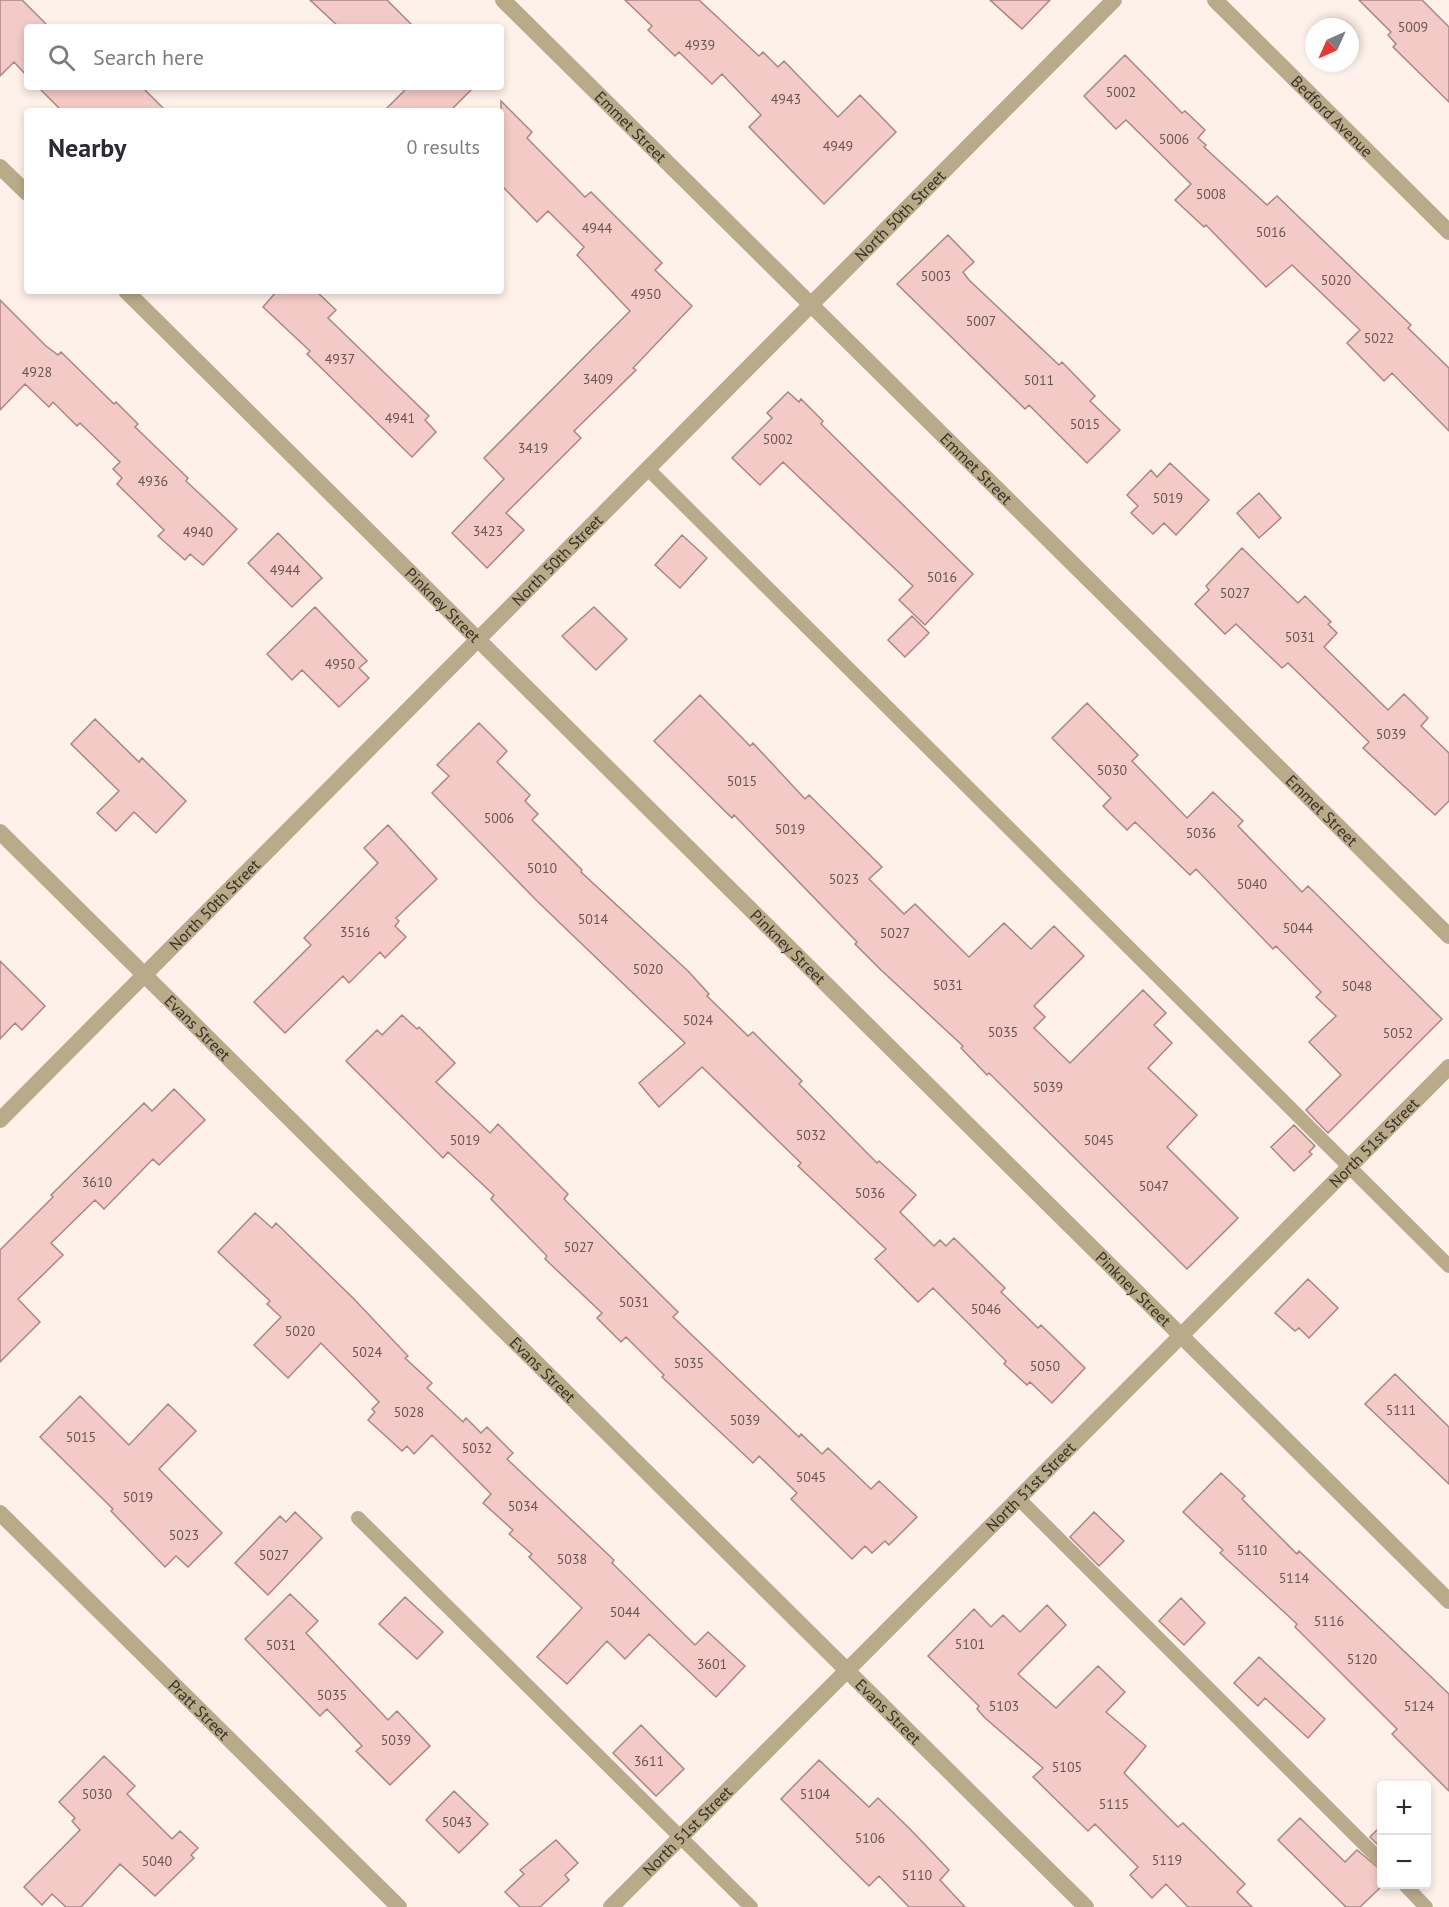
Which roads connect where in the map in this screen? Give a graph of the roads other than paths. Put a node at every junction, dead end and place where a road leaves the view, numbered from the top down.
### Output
1 (503, 0) edge
2 (1114, 0) edge
3 (1215, 0) edge
4 (0, 167) edge
5 (24, 191) edge
6 (1449, 232) edge
7 (129, 294) edge
8 (811, 305) junction
9 (648, 469) junction
10 (479, 639) junction
11 (0, 832) edge
12 (1449, 936) edge
13 (144, 975) junction
14 (1449, 1066) edge
15 (0, 1120) edge
16 (1349, 1167) junction
17 (1449, 1266) edge
18 (1181, 1336) junction
19 (1018, 1498) junction
20 (0, 1513) edge
21 (358, 1518) dead end
22 (1449, 1601) edge
23 (846, 1670) junction
24 (680, 1837) junction
25 (1377, 1857) edge
26 (1409, 1889) edge
27 (399, 1907) edge
28 (611, 1907) edge
29 (751, 1907) edge
30 (1086, 1907) edge
31 (1426, 1907) edge

1 - 8 street, Emmet Street
2 - 8 street, North 50th Street
3 - 6 street, Bedford Avenue
4 - 5 street
7 - 10 street, Pinkney Street
8 - 9 street, North 50th Street
8 - 12 street, Emmet Street
9 - 10 street, North 50th Street
9 - 16 lane
10 - 13 street, North 50th Street
10 - 18 street, Pinkney Street
11 - 13 street, Evans Street
13 - 15 street, North 50th Street
13 - 23 street, Evans Street
14 - 16 street, North 51st Street
16 - 17 lane
16 - 18 street, North 51st Street
18 - 19 street, North 51st Street
18 - 22 street, Pinkney Street
19 - 23 street, North 51st Street
19 - 25 lane
20 - 27 street, Pratt Street
21 - 24 lane
23 - 24 street, North 51st Street
23 - 30 street, Evans Street
24 - 28 street, North 51st Street
24 - 29 lane
26 - 31 lane

